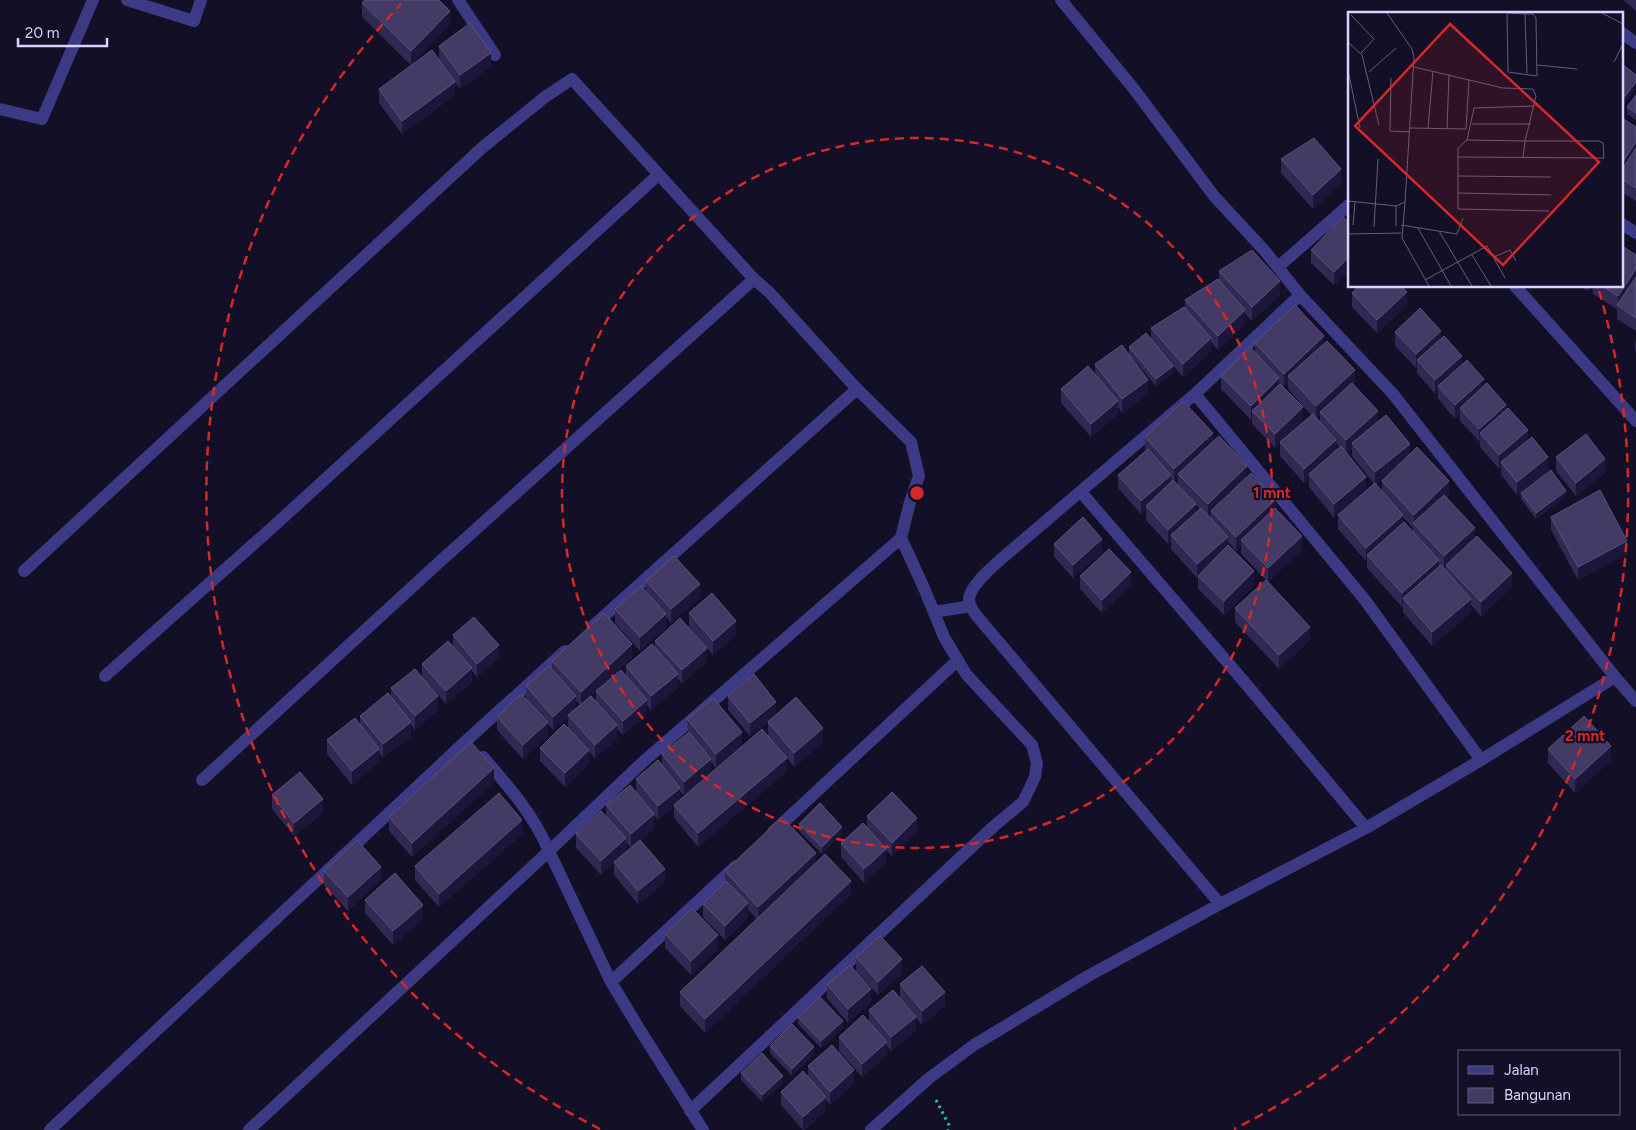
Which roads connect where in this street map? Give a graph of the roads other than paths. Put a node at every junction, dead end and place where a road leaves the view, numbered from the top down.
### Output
1 (93, 0) edge
2 (127, 0) edge
3 (201, 0) edge
4 (458, 0) edge
5 (1061, 0) edge
6 (1624, 34) edge
7 (1636, 43) edge
8 (496, 55) dead end
9 (0, 109) edge
10 (658, 175) junction
11 (1348, 206) edge
12 (1624, 225) edge
13 (1636, 233) edge
14 (1278, 267) junction
15 (754, 279) junction
16 (1517, 288) edge
17 (1300, 295) junction
18 (857, 389) junction
19 (1195, 394) junction
20 (1636, 421) edge
21 (1082, 492) junction
22 (901, 538) junction
23 (24, 571) dead end
24 (971, 606) junction
25 (934, 612) junction
26 (958, 660) junction
27 (105, 676) dead end
28 (1615, 677) junction
29 (1636, 700) edge
30 (467, 740) junction
31 (1481, 760) junction
32 (202, 780) dead end
33 (1366, 828) junction
34 (762, 842) edge
35 (549, 851) junction
36 (748, 855) edge
37 (1220, 904) junction
38 (611, 982) junction
39 (690, 1111) junction
40 (50, 1130) edge
41 (249, 1130) edge
42 (703, 1130) edge
43 (871, 1130) edge

1 - 9 street
2 - 3 street
4 - 8 street
5 - 14 street
6 - 7 street
10 - 15 street
10 - 23 street
10 - 27 street
11 - 14 street
12 - 13 street
14 - 17 street
15 - 18 street
15 - 32 street
16 - 20 street
17 - 19 street
17 - 28 street
18 - 22 street
18 - 30 street
19 - 21 street
19 - 31 street
21 - 24 street
21 - 33 street
22 - 25 street
22 - 35 street
24 - 25 street
24 - 37 street
25 - 26 street
26 - 34 street
26 - 39 street
28 - 29 street
28 - 31 street
30 - 35 street
30 - 40 street
31 - 33 street
33 - 37 street
35 - 38 street
35 - 41 street
36 - 38 street
37 - 43 street
38 - 39 street
39 - 42 street

